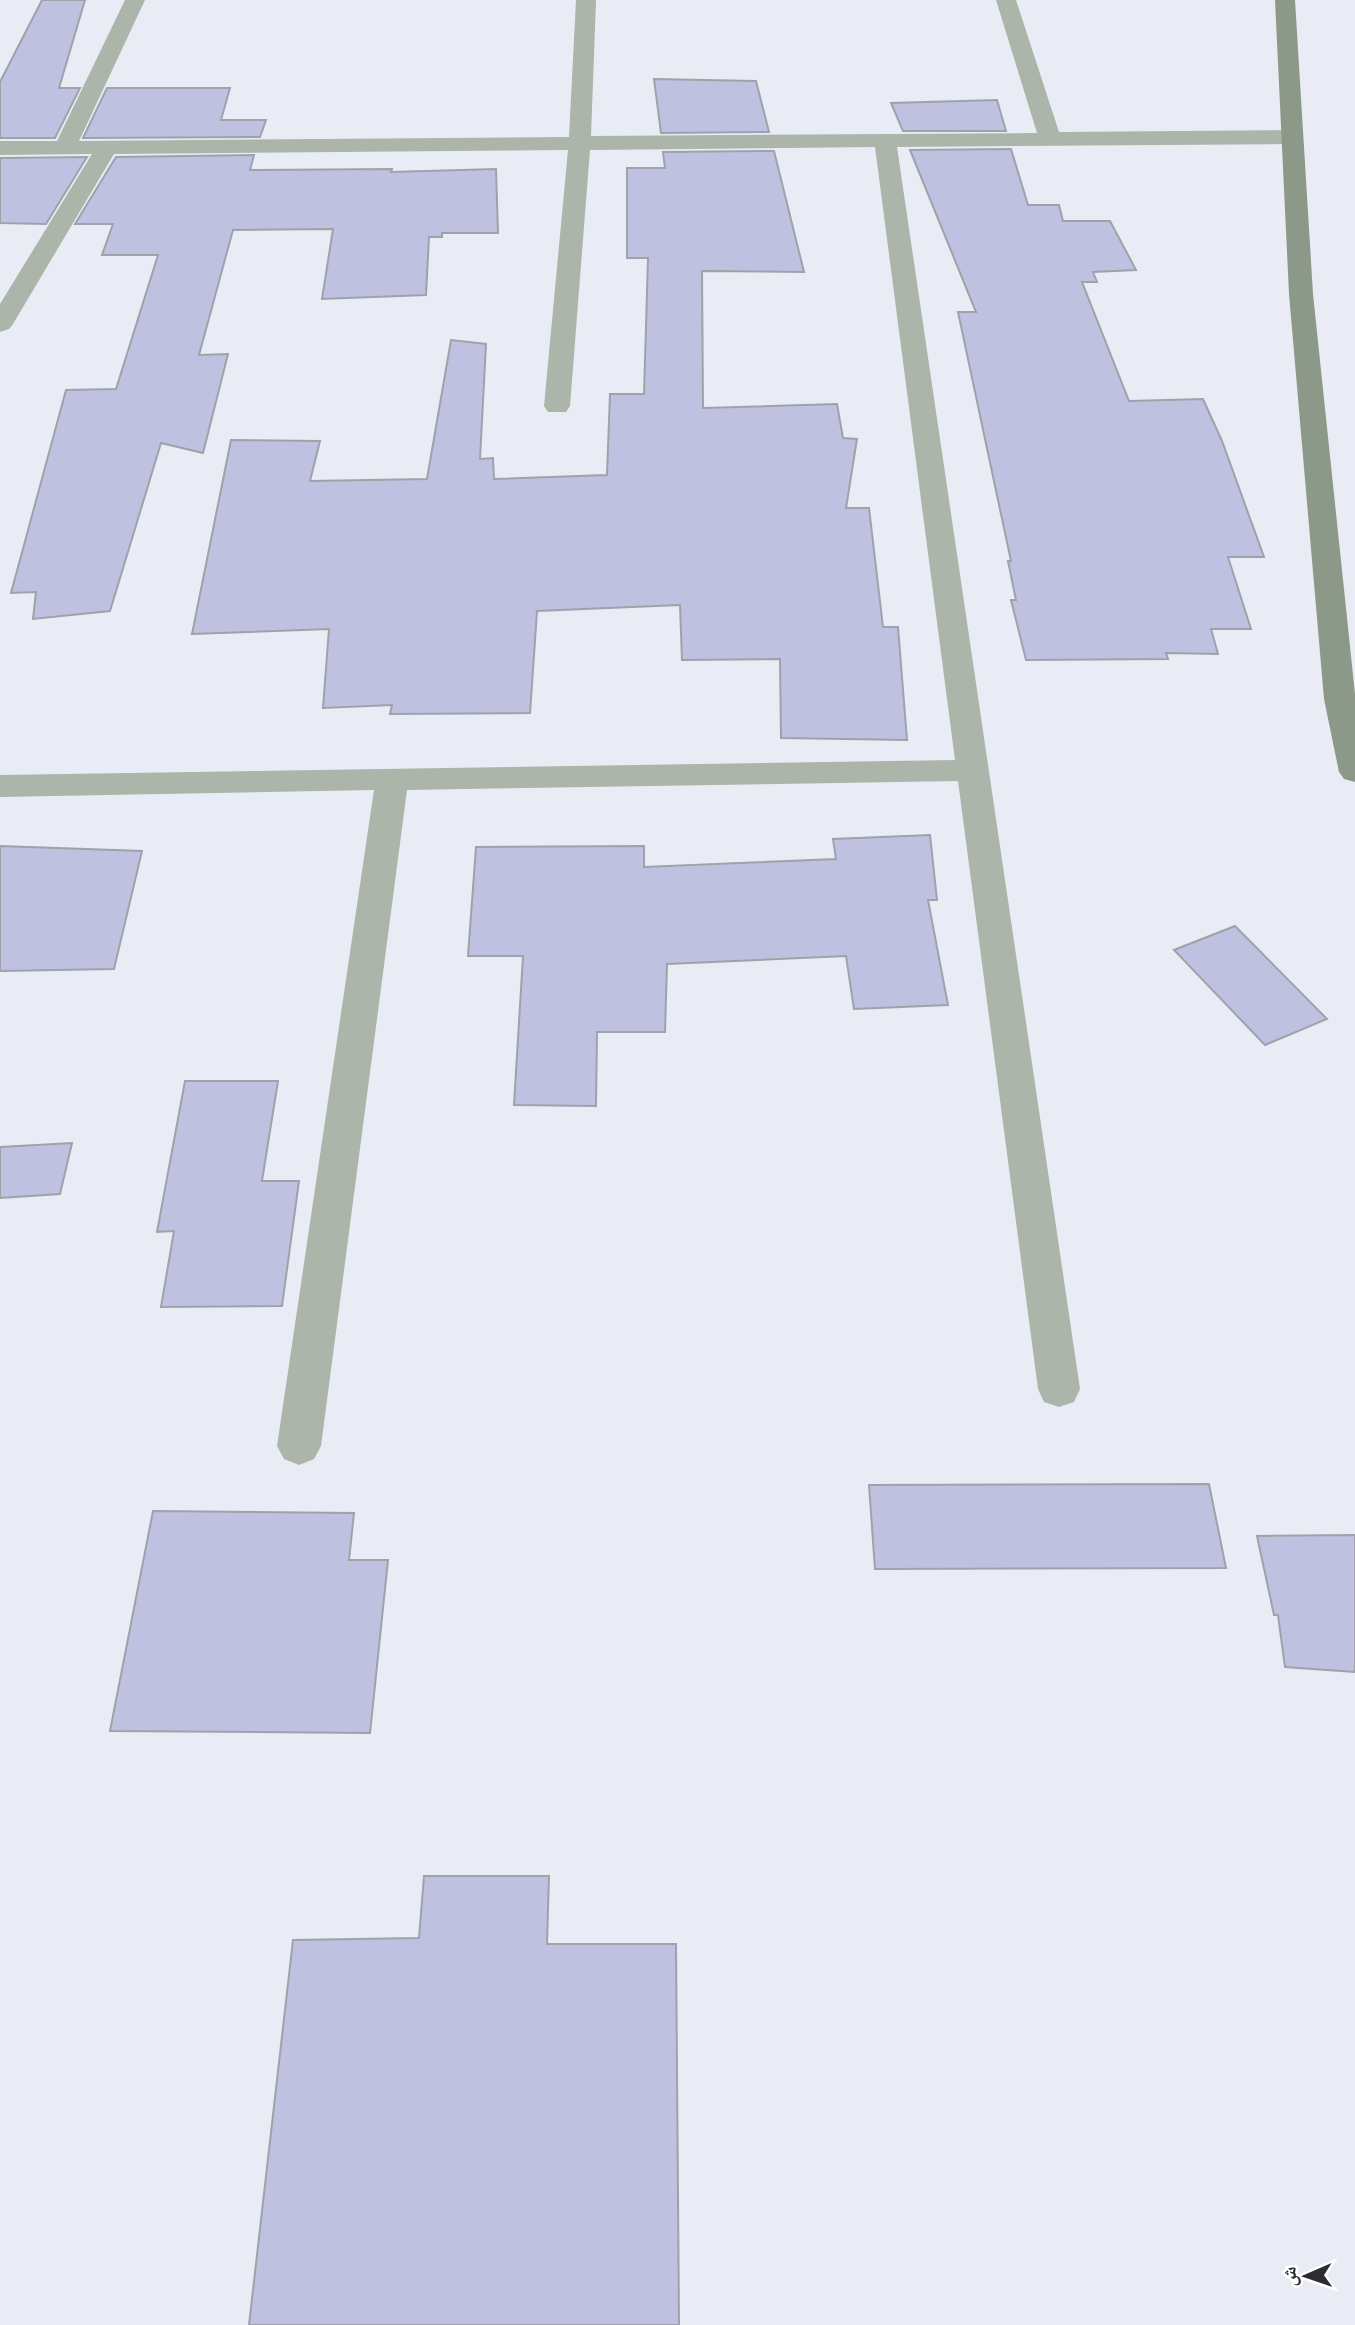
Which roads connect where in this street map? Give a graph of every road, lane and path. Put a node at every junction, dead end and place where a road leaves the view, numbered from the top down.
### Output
1 (135, 0) edge
2 (586, 0) edge
3 (1006, 0) edge
4 (1285, 0) edge
5 (1292, 137) junction
6 (1051, 139) junction
7 (885, 140) junction
8 (580, 142) junction
9 (108, 146) junction
10 (65, 147) junction
11 (0, 148) edge
12 (0, 324) edge
13 (557, 406) dead end
14 (973, 770) junction
15 (1355, 772) edge
16 (393, 779) junction
17 (0, 786) edge
18 (1059, 1389) dead end
19 (299, 1446) dead end

1 - 10 street
2 - 8 street
3 - 6 street
4 - 5 main road
5 - 6 street
5 - 15 main road
6 - 7 street
7 - 8 street
7 - 14 street
8 - 9 street
8 - 13 street
9 - 10 street
9 - 12 street
10 - 11 street
14 - 16 street
14 - 18 street
16 - 17 street
16 - 19 street

